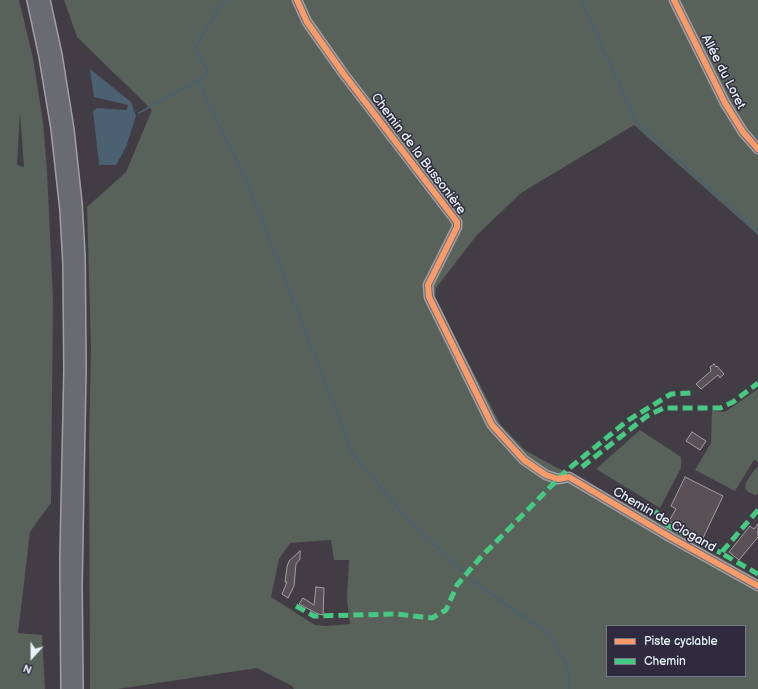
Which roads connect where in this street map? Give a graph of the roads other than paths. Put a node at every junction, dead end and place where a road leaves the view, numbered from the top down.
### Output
1 (33, 0) edge
2 (44, 0) edge
3 (297, 0) edge
4 (674, 0) edge
5 (758, 149) edge
6 (558, 479) joint
7 (758, 586) edge
8 (67, 689) edge
9 (77, 689) edge

1 - 8 highway
2 - 9 highway
3 - 6 street, Chemin de la Bussonière
4 - 5 street, Allée du Loret
6 - 7 street, Chemin de Clogand

